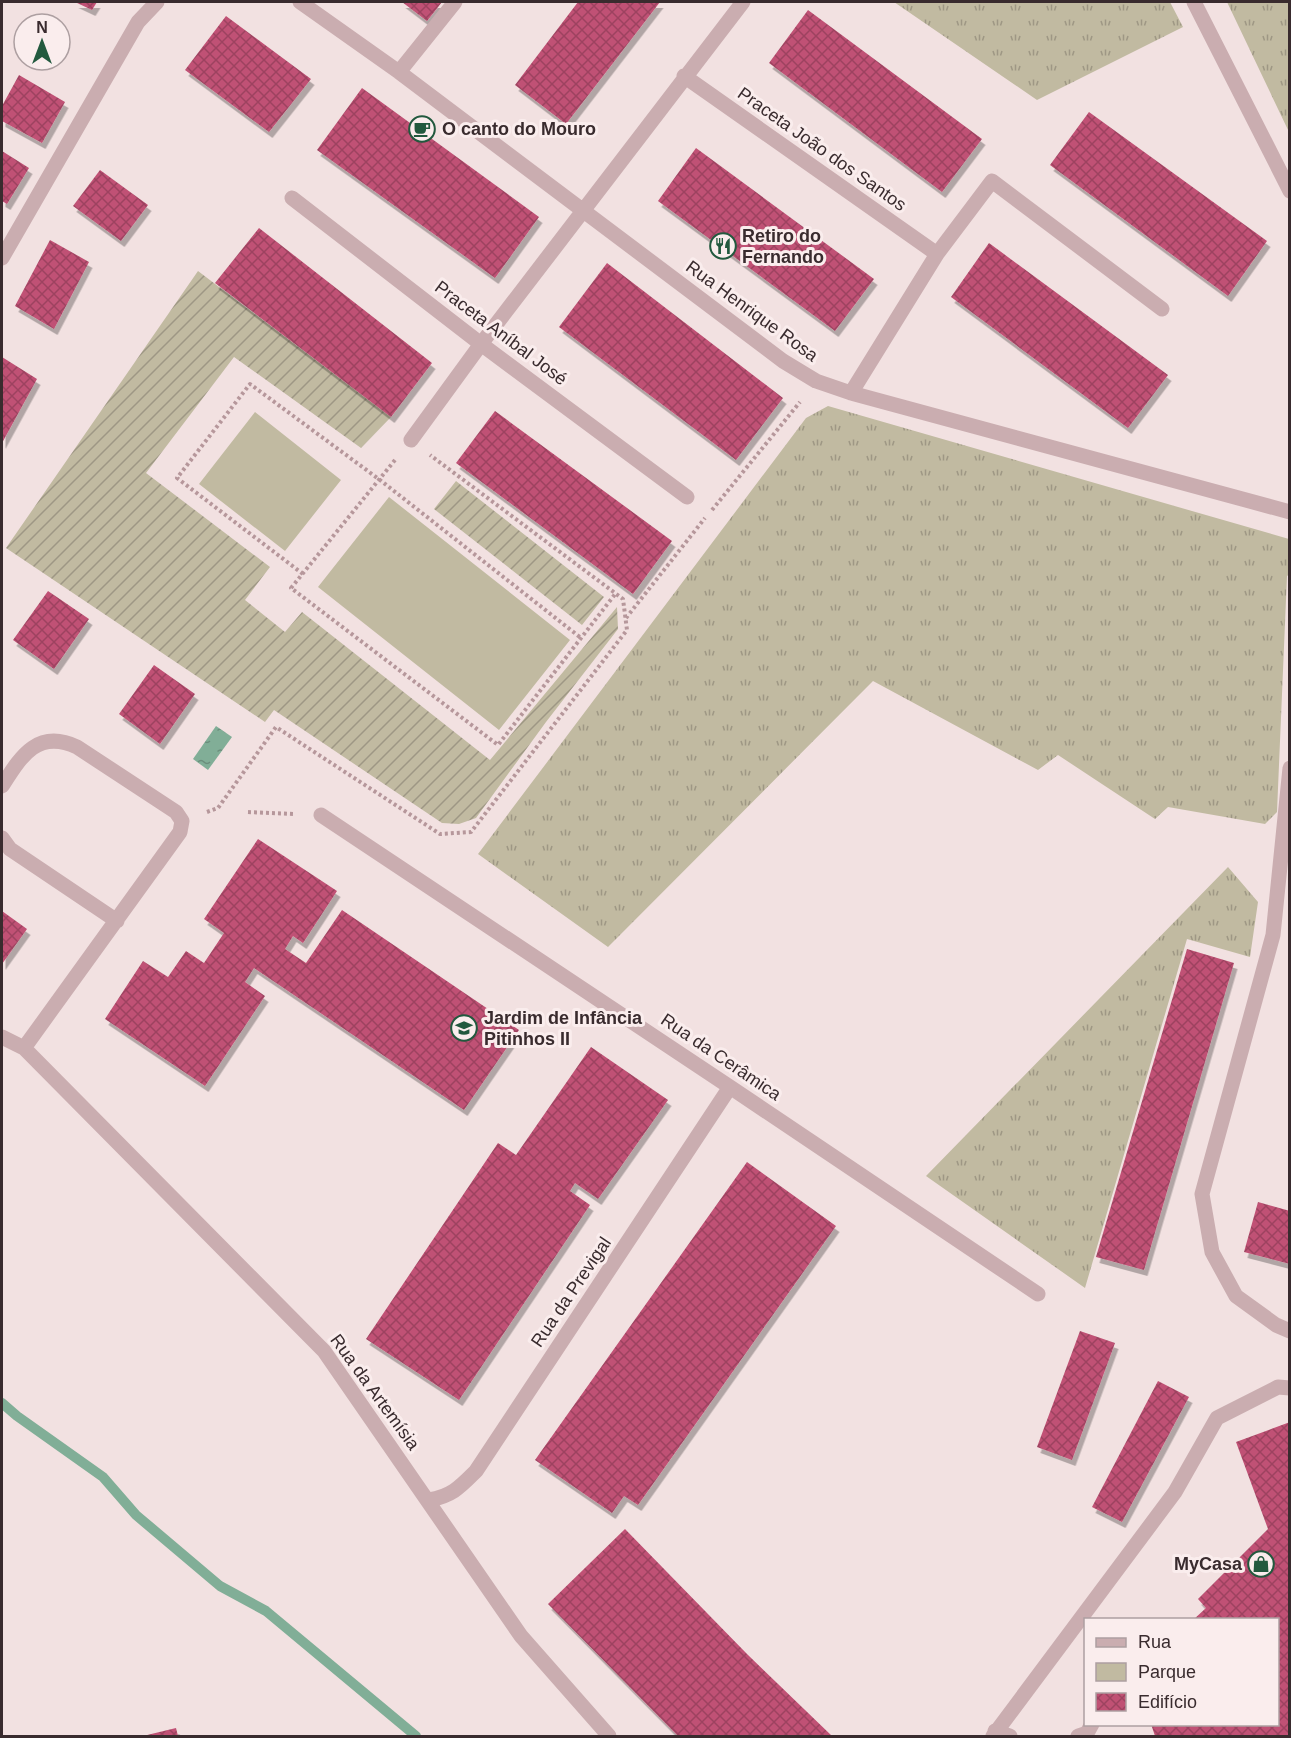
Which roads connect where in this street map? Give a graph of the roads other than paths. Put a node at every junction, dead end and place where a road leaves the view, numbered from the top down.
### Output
1 (157, 2) edge
2 (300, 2) edge
3 (455, 2) edge
4 (743, 2) edge
5 (1194, 2) edge
6 (399, 72) junction
7 (684, 76) junction
8 (1290, 191) edge
9 (292, 198) dead end
10 (584, 211) junction
11 (937, 254) junction
12 (2, 258) edge
13 (1162, 309) dead end
14 (481, 344) junction
15 (851, 393) junction
16 (411, 440) road end
17 (687, 497) dead end
18 (1290, 512) edge
19 (1290, 768) edge
20 (2, 786) edge
21 (321, 815) road end
22 (2, 838) edge
23 (117, 921) junction
24 (2, 1037) edge
25 (24, 1048) junction
26 (730, 1087) junction
27 (1038, 1294) dead end
28 (1290, 1331) edge
29 (1290, 1388) edge
30 (429, 1500) junction
31 (1091, 1726) edge
32 (994, 1734) edge
33 (609, 1737) edge
34 (1010, 1737) edge
35 (1078, 1737) edge

1 - 12 street
2 - 6 street, Rua Henrique Rosa
3 - 6 street
4 - 7 street
5 - 8 street
6 - 10 street, Rua Henrique Rosa
7 - 10 street
7 - 11 street, Praceta João dos Santos
9 - 14 street, Praceta Aníbal José
10 - 14 street
10 - 15 street, Rua Henrique Rosa
11 - 13 street
11 - 15 street
14 - 16 street
14 - 17 street, Praceta Aníbal José
15 - 18 street, Rua Henrique Rosa
19 - 28 street
20 - 23 street
21 - 26 street, Rua da Cerâmica
22 - 23 street
23 - 25 street
24 - 25 street, Rua da Artemísia
25 - 30 street, Rua da Artemísia
26 - 27 street, Rua da Cerâmica
26 - 30 street, Rua da Previgal
29 - 32 street
30 - 33 street, Rua da Artemísia
31 - 35 street
32 - 34 street

